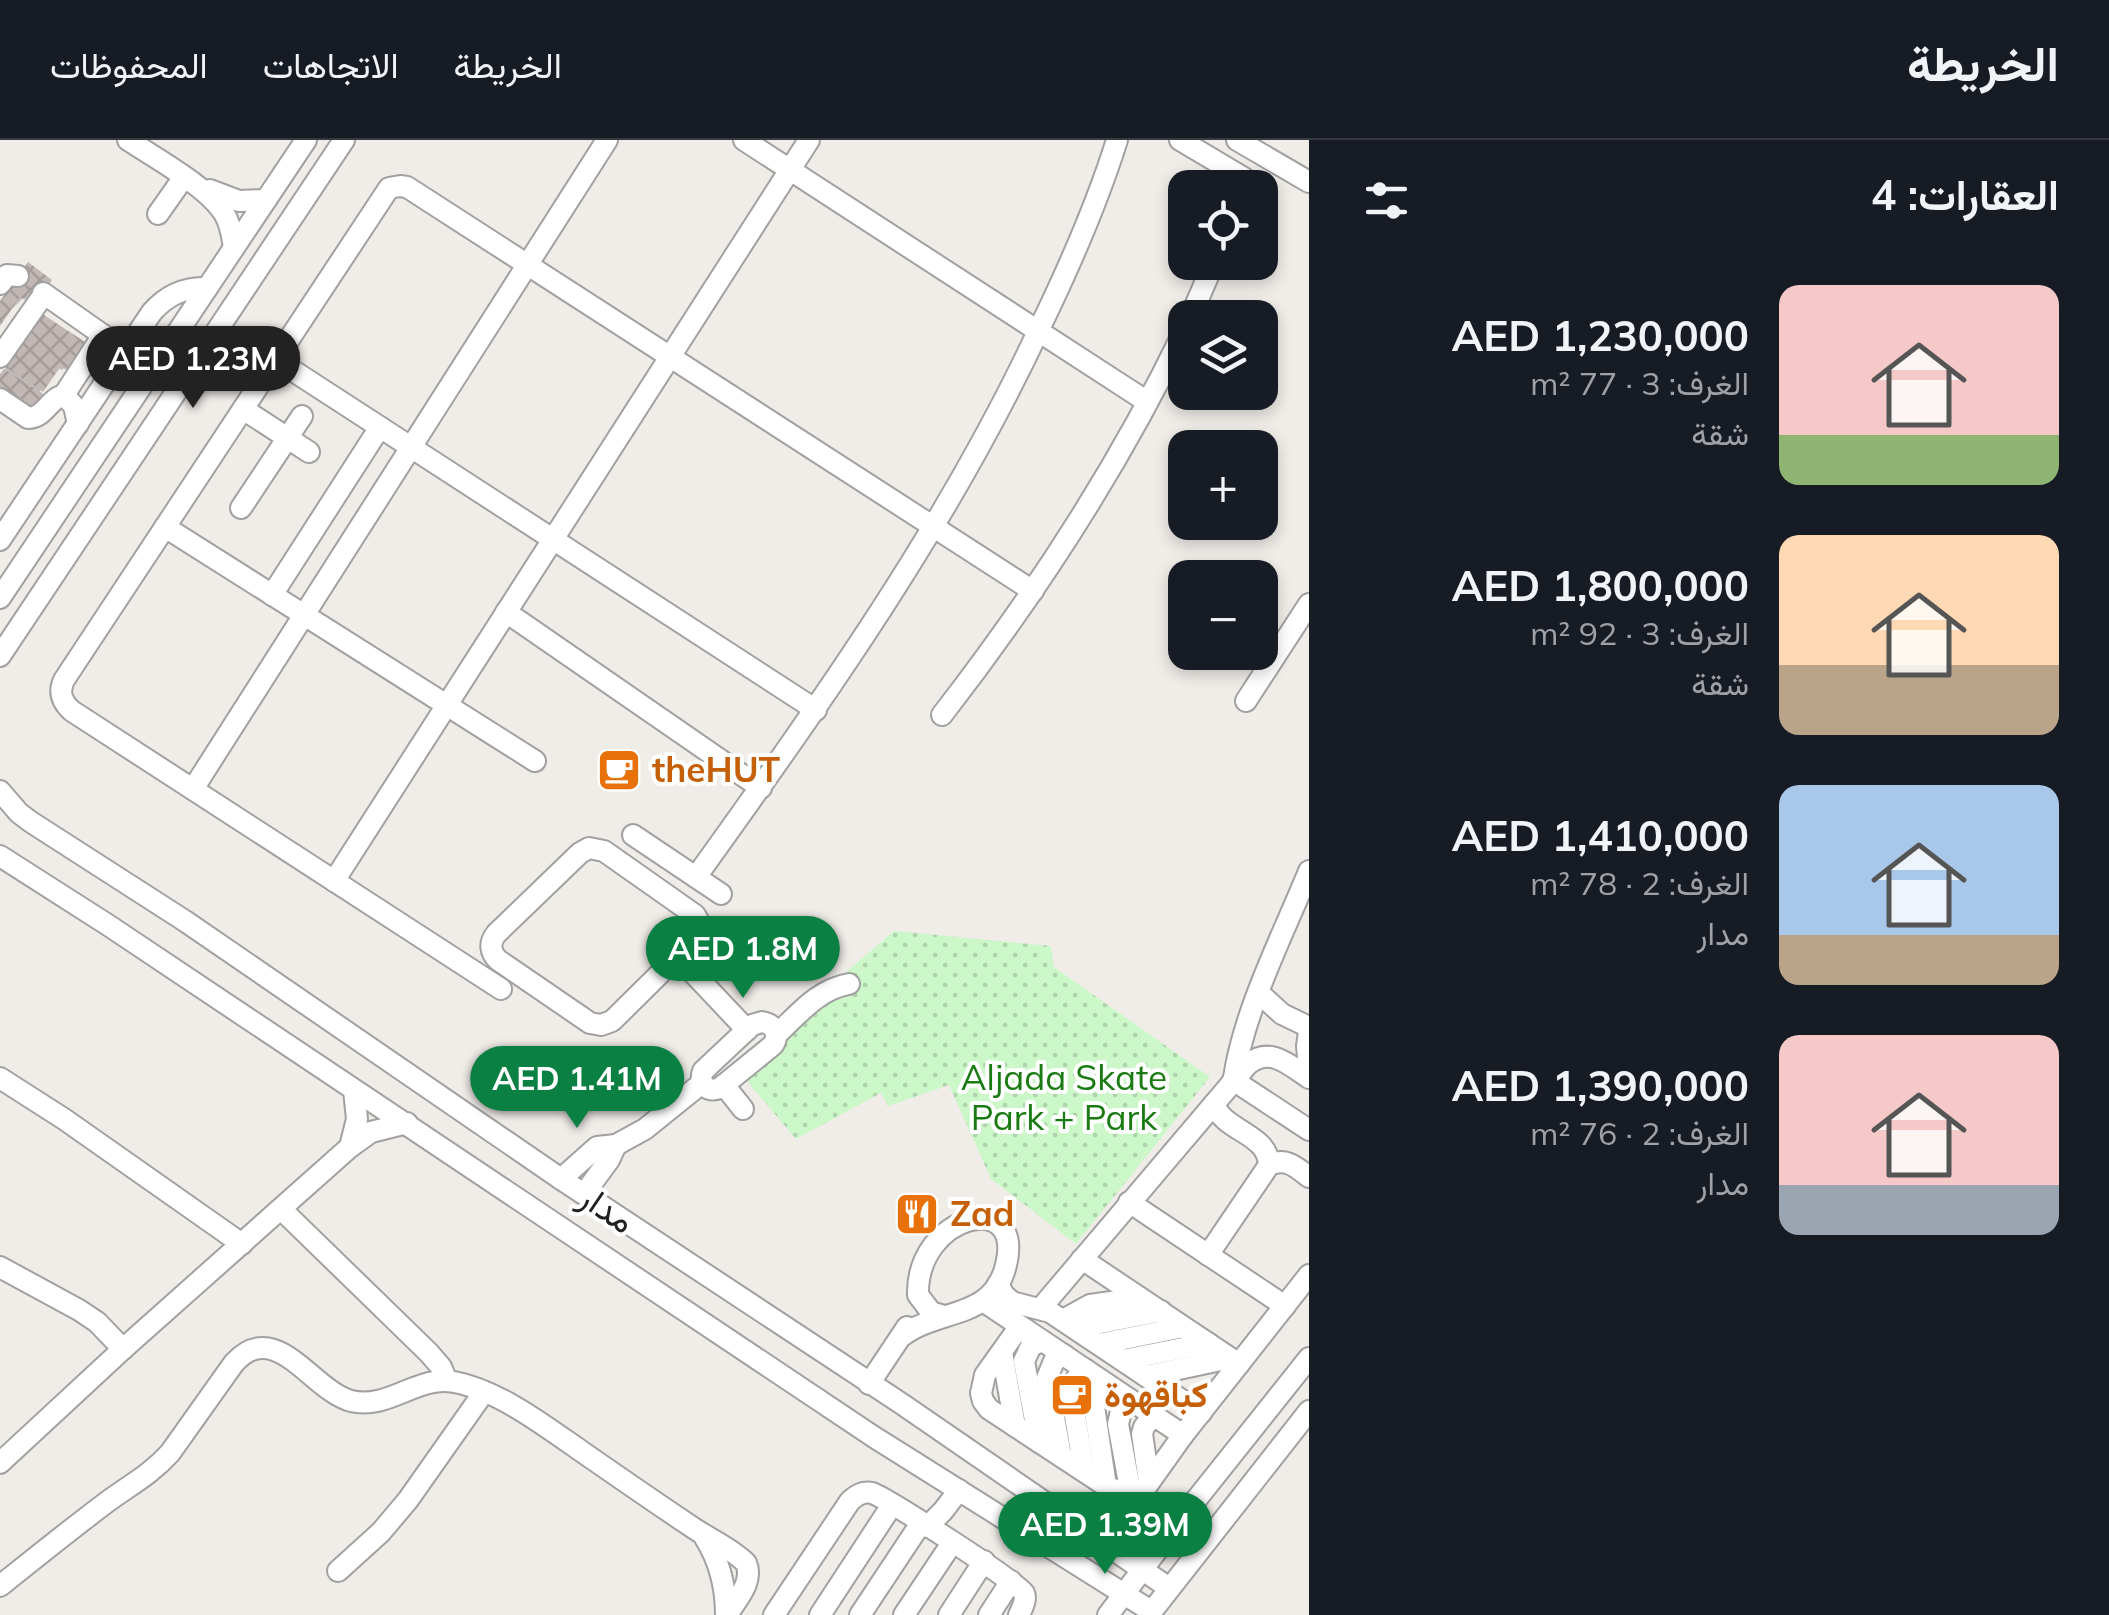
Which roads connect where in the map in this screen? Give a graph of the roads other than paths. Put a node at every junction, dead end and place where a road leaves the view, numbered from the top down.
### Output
1 (128, 140) edge
2 (306, 140) edge
3 (344, 140) edge
4 (608, 140) edge
5 (744, 140) edge
6 (809, 140) edge
7 (1117, 140) edge
8 (1180, 140) edge
9 (1246, 145) edge
10 (790, 170) junction
11 (1223, 170) edge
12 (1243, 170) edge
13 (191, 182) junction
14 (1309, 182) edge
15 (266, 200) junction
16 (158, 214) dead end
17 (234, 247) junction
18 (527, 265) junction
19 (207, 288) junction
20 (1038, 331) junction
21 (104, 336) junction
22 (134, 341) junction
23 (0, 357) edge
24 (670, 357) junction
25 (275, 359) junction
26 (1168, 360) edge
27 (64, 395) junction
28 (0, 399) edge
29 (1146, 401) junction
30 (242, 409) junction
31 (302, 416) dead end
32 (78, 424) junction
33 (380, 427) junction
34 (287, 438) junction
35 (411, 447) junction
36 (308, 452) dead end
37 (32, 494) junction
38 (241, 508) dead end
39 (165, 526) junction
40 (934, 528) junction
41 (44, 532) junction
42 (553, 539) junction
43 (0, 540) edge
44 (1034, 591) junction
45 (272, 595) junction
46 (0, 598) edge
47 (1309, 604) edge
48 (506, 612) junction
49 (304, 615) junction
50 (0, 656) edge
51 (1246, 700) dead end
52 (447, 705) junction
53 (816, 710) junction
54 (942, 715) dead end
55 (534, 761) dead end
56 (760, 788) junction
57 (193, 789) junction
58 (0, 790) edge
59 (633, 835) dead end
60 (0, 856) edge
61 (1309, 870) edge
62 (696, 878) junction
63 (334, 881) junction
64 (721, 894) dead end
65 (678, 958) junction
66 (849, 984) dead end
67 (501, 989) dead end
68 (1259, 993) junction
69 (1309, 1029) edge
70 (747, 1030) junction
71 (776, 1036) junction
72 (1309, 1068) edge
73 (0, 1078) edge
74 (1309, 1078) edge
75 (1233, 1080) junction
76 (702, 1083) junction
77 (724, 1085) junction
78 (354, 1090) junction
79 (1214, 1104) junction
80 (743, 1109) dead end
81 (406, 1123) junction
82 (1309, 1130) edge
83 (616, 1145) junction
84 (350, 1147) junction
85 (1269, 1165) junction
86 (1309, 1176) edge
87 (561, 1179) junction
88 (584, 1194) junction
89 (1129, 1202) junction
90 (281, 1209) junction
91 (242, 1244) junction
92 (1208, 1255) junction
93 (1082, 1258) junction
94 (0, 1268) edge
95 (1309, 1275) edge
96 (998, 1284) junction
97 (918, 1294) junction
98 (1140, 1298) junction
99 (983, 1301) junction
100 (1285, 1306) junction
101 (1041, 1308) junction
102 (1161, 1312) junction
103 (944, 1316) junction
104 (1069, 1324) junction
105 (1184, 1326) junction
106 (902, 1336) junction
107 (1034, 1336) junction
108 (1208, 1343) junction
109 (1099, 1344) junction
110 (123, 1348) junction
111 (1064, 1355) junction
112 (1309, 1358) edge
113 (1123, 1360) junction
114 (1234, 1361) junction
115 (1086, 1370) junction
116 (1146, 1376) junction
117 (447, 1381) junction
118 (869, 1384) junction
119 (1111, 1388) junction
120 (484, 1392) junction
121 (1131, 1401) junction
122 (1309, 1410) edge
123 (1201, 1412) junction
124 (1153, 1416) junction
125 (1182, 1435) junction
126 (1038, 1442) junction
127 (1061, 1456) junction
128 (0, 1463) edge
129 (1084, 1471) junction
130 (1150, 1482) junction
131 (1106, 1486) junction
132 (959, 1490) junction
133 (1131, 1494) junction
134 (892, 1505) junction
135 (924, 1525) junction
136 (952, 1542) junction
137 (984, 1562) junction
138 (1142, 1570) junction
139 (338, 1571) dead end
140 (1011, 1581) junction
141 (0, 1586) edge
142 (1169, 1588) junction
143 (1125, 1593) junction
144 (1150, 1613) edge
145 (727, 1615) edge
146 (774, 1615) edge
147 (820, 1615) edge
148 (860, 1615) edge
149 (904, 1615) edge
150 (949, 1615) edge
151 (988, 1615) edge
152 (1019, 1615) edge
153 (1108, 1615) edge

1 - 13 street
2 - 15 street
3 - 50 street
4 - 18 street
5 - 10 street
6 - 10 street
7 - 20 street
8 - 11 street
9 - 12 street
9 - 14 street
10 - 20 street
10 - 24 street
13 - 15 street
13 - 16 street
13 - 17 street
15 - 17 street
17 - 19 street
18 - 24 street
18 - 25 street
18 - 35 street
19 - 22 street
19 - 41 street
20 - 29 street
20 - 40 street
21 - 22 street
21 - 23 street
21 - 27 street
22 - 32 street
24 - 40 street
24 - 42 street
25 - 30 street
25 - 33 street
26 - 29 street
27 - 28 street
27 - 32 street
29 - 44 street
30 - 34 street
30 - 39 street
31 - 34 street
32 - 37 street
33 - 35 street
33 - 45 street
34 - 36 street
34 - 38 street
35 - 42 street
35 - 49 street
37 - 41 street
37 - 43 street
39 - 45 street
39 - 57 street
40 - 44 street
40 - 53 street
41 - 46 street
42 - 48 street
42 - 53 street
44 - 54 street
45 - 49 street
47 - 51 street
48 - 52 street
48 - 56 street
49 - 52 street
49 - 57 street
52 - 55 street
52 - 63 street
53 - 56 street
56 - 62 street
57 - 63 street
58 - 87 street, مدار
59 - 62 street
60 - 78 street, مدار
61 - 68 street
62 - 64 street
63 - 67 street
65 - 65 street
65 - 70 street
66 - 71 street
68 - 69 street
68 - 75 street
69 - 72 street
70 - 71 street
70 - 76 street
71 - 77 street
73 - 91 street
74 - 75 street
75 - 79 street
75 - 82 street
76 - 77 street
76 - 83 street
77 - 80 street
78 - 81 street, مدار
78 - 84 street
79 - 85 street
79 - 89 street
81 - 84 street
81 - 132 street, مدار
83 - 87 street
83 - 88 street
84 - 90 street
85 - 86 street
85 - 92 street
87 - 88 street, مدار
88 - 118 street, مدار
89 - 92 street
89 - 93 street
90 - 91 street
90 - 117 street
91 - 110 street
92 - 100 street
93 - 98 street
93 - 101 street
94 - 110 street
95 - 100 street
96 - 97 street
96 - 99 street
96 - 101 street
97 - 103 street
97 - 106 street
98 - 102 street
98 - 104 street
99 - 103 street
99 - 107 street
100 - 114 street
101 - 104 street
102 - 104 street
102 - 105 street
103 - 106 street
104 - 109 street
105 - 108 street
105 - 109 street
106 - 118 street
107 - 111 street
107 - 126 street
107 - 126 street
108 - 113 street
108 - 114 street
109 - 113 street
110 - 128 street
111 - 115 street
111 - 127 street
112 - 138 street
113 - 116 street
114 - 116 street
114 - 123 street
115 - 119 street
115 - 129 street
116 - 123 street
117 - 120 street
117 - 141 street
118 - 138 street, مدار
119 - 121 street
119 - 131 street
120 - 139 street
120 - 145 street
121 - 124 street
121 - 133 street
122 - 142 street
123 - 125 street
124 - 125 street
124 - 130 street
125 - 130 street
126 - 127 street
127 - 129 street
129 - 131 street
130 - 133 street
131 - 133 street
132 - 135 street
132 - 143 street, مدار
134 - 135 street
134 - 146 street
134 - 147 street
135 - 136 street
135 - 148 street
136 - 137 street
136 - 149 street
137 - 140 street
137 - 150 street
138 - 142 street, مدار
138 - 143 street
140 - 151 street
140 - 152 street
142 - 144 street
143 - 144 street, مدار
143 - 153 street

